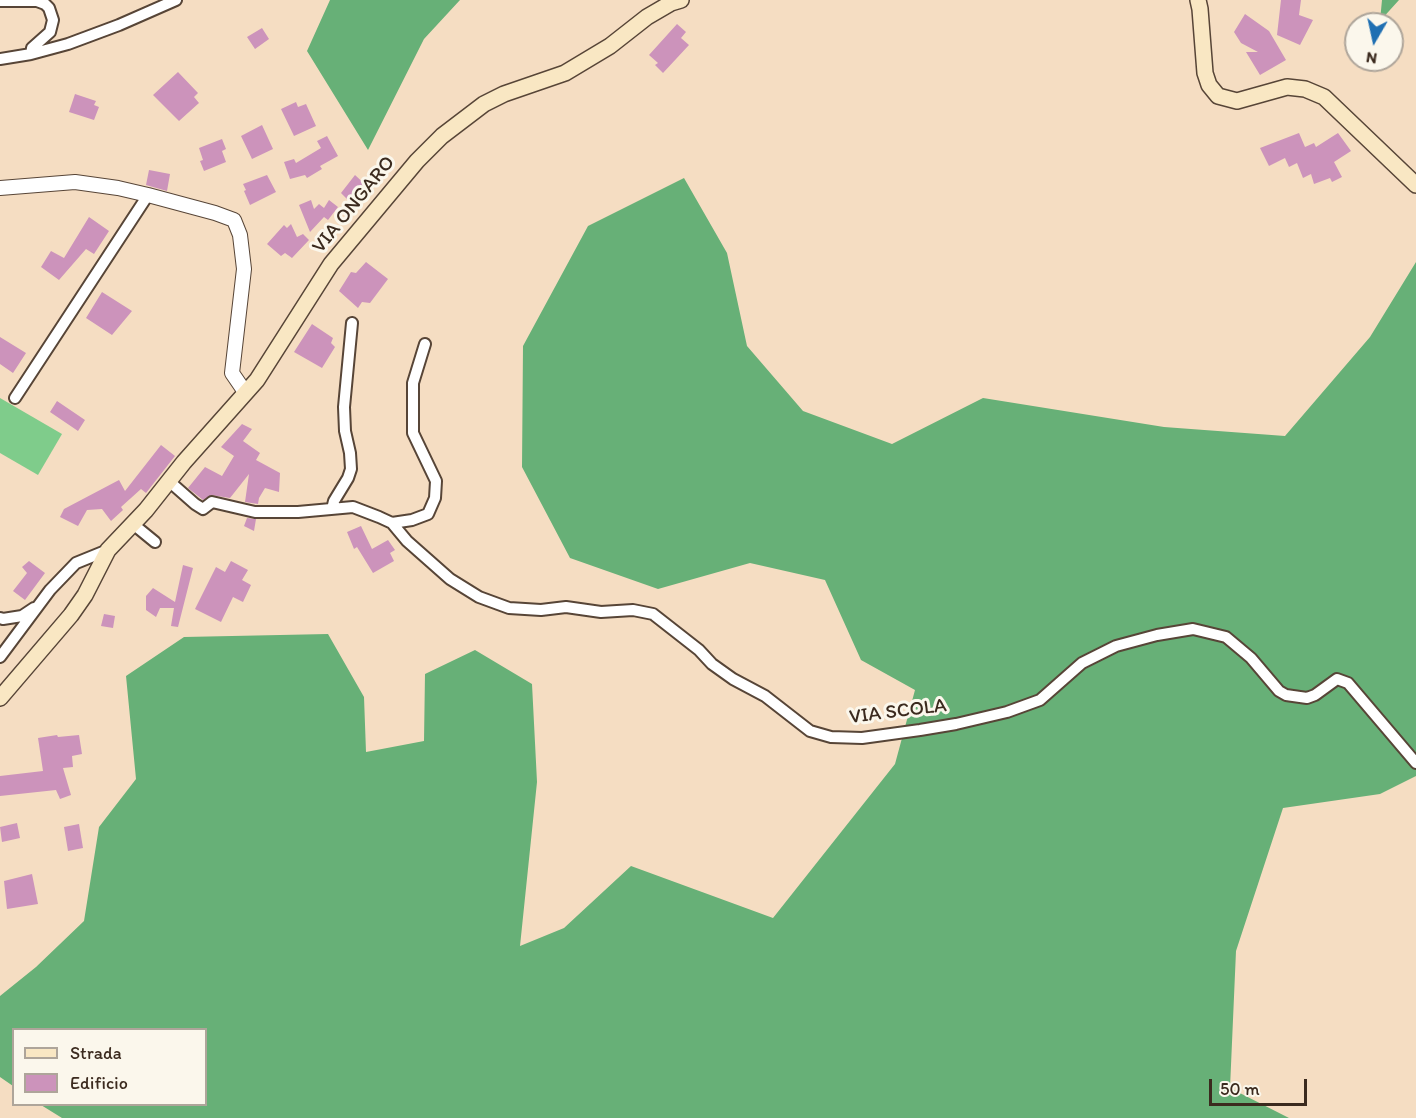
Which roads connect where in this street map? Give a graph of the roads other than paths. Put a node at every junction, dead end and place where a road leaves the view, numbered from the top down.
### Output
1 (176, 0) edge
2 (681, 0) edge
3 (1198, 0) edge
4 (0, 1) edge
5 (31, 54) junction
6 (0, 59) edge
7 (1416, 185) edge
8 (0, 188) edge
9 (148, 195) junction
10 (352, 323) dead end
11 (425, 344) dead end
12 (245, 392) junction
13 (15, 398) dead end
14 (170, 482) junction
15 (332, 509) junction
16 (392, 523) junction
17 (133, 524) junction
18 (155, 542) dead end
19 (108, 550) junction
20 (39, 605) junction
21 (0, 618) edge
22 (0, 657) edge
23 (0, 698) edge
24 (1416, 764) edge

1 - 5 street
2 - 12 main road, VIA ONGARO
3 - 7 main road
4 - 5 street
5 - 6 street
8 - 9 street
9 - 12 street
9 - 13 street
10 - 15 street
11 - 16 street
12 - 14 main road, VIA ONGARO
14 - 15 street, VIA SCOLA
14 - 17 main road, VIA ONGARO
15 - 16 street, VIA SCOLA
16 - 24 street, VIA SCOLA
17 - 18 street
17 - 19 main road, VIA ONGARO
19 - 20 street
19 - 23 main road, VIA ONGARO
20 - 21 street
20 - 22 street

